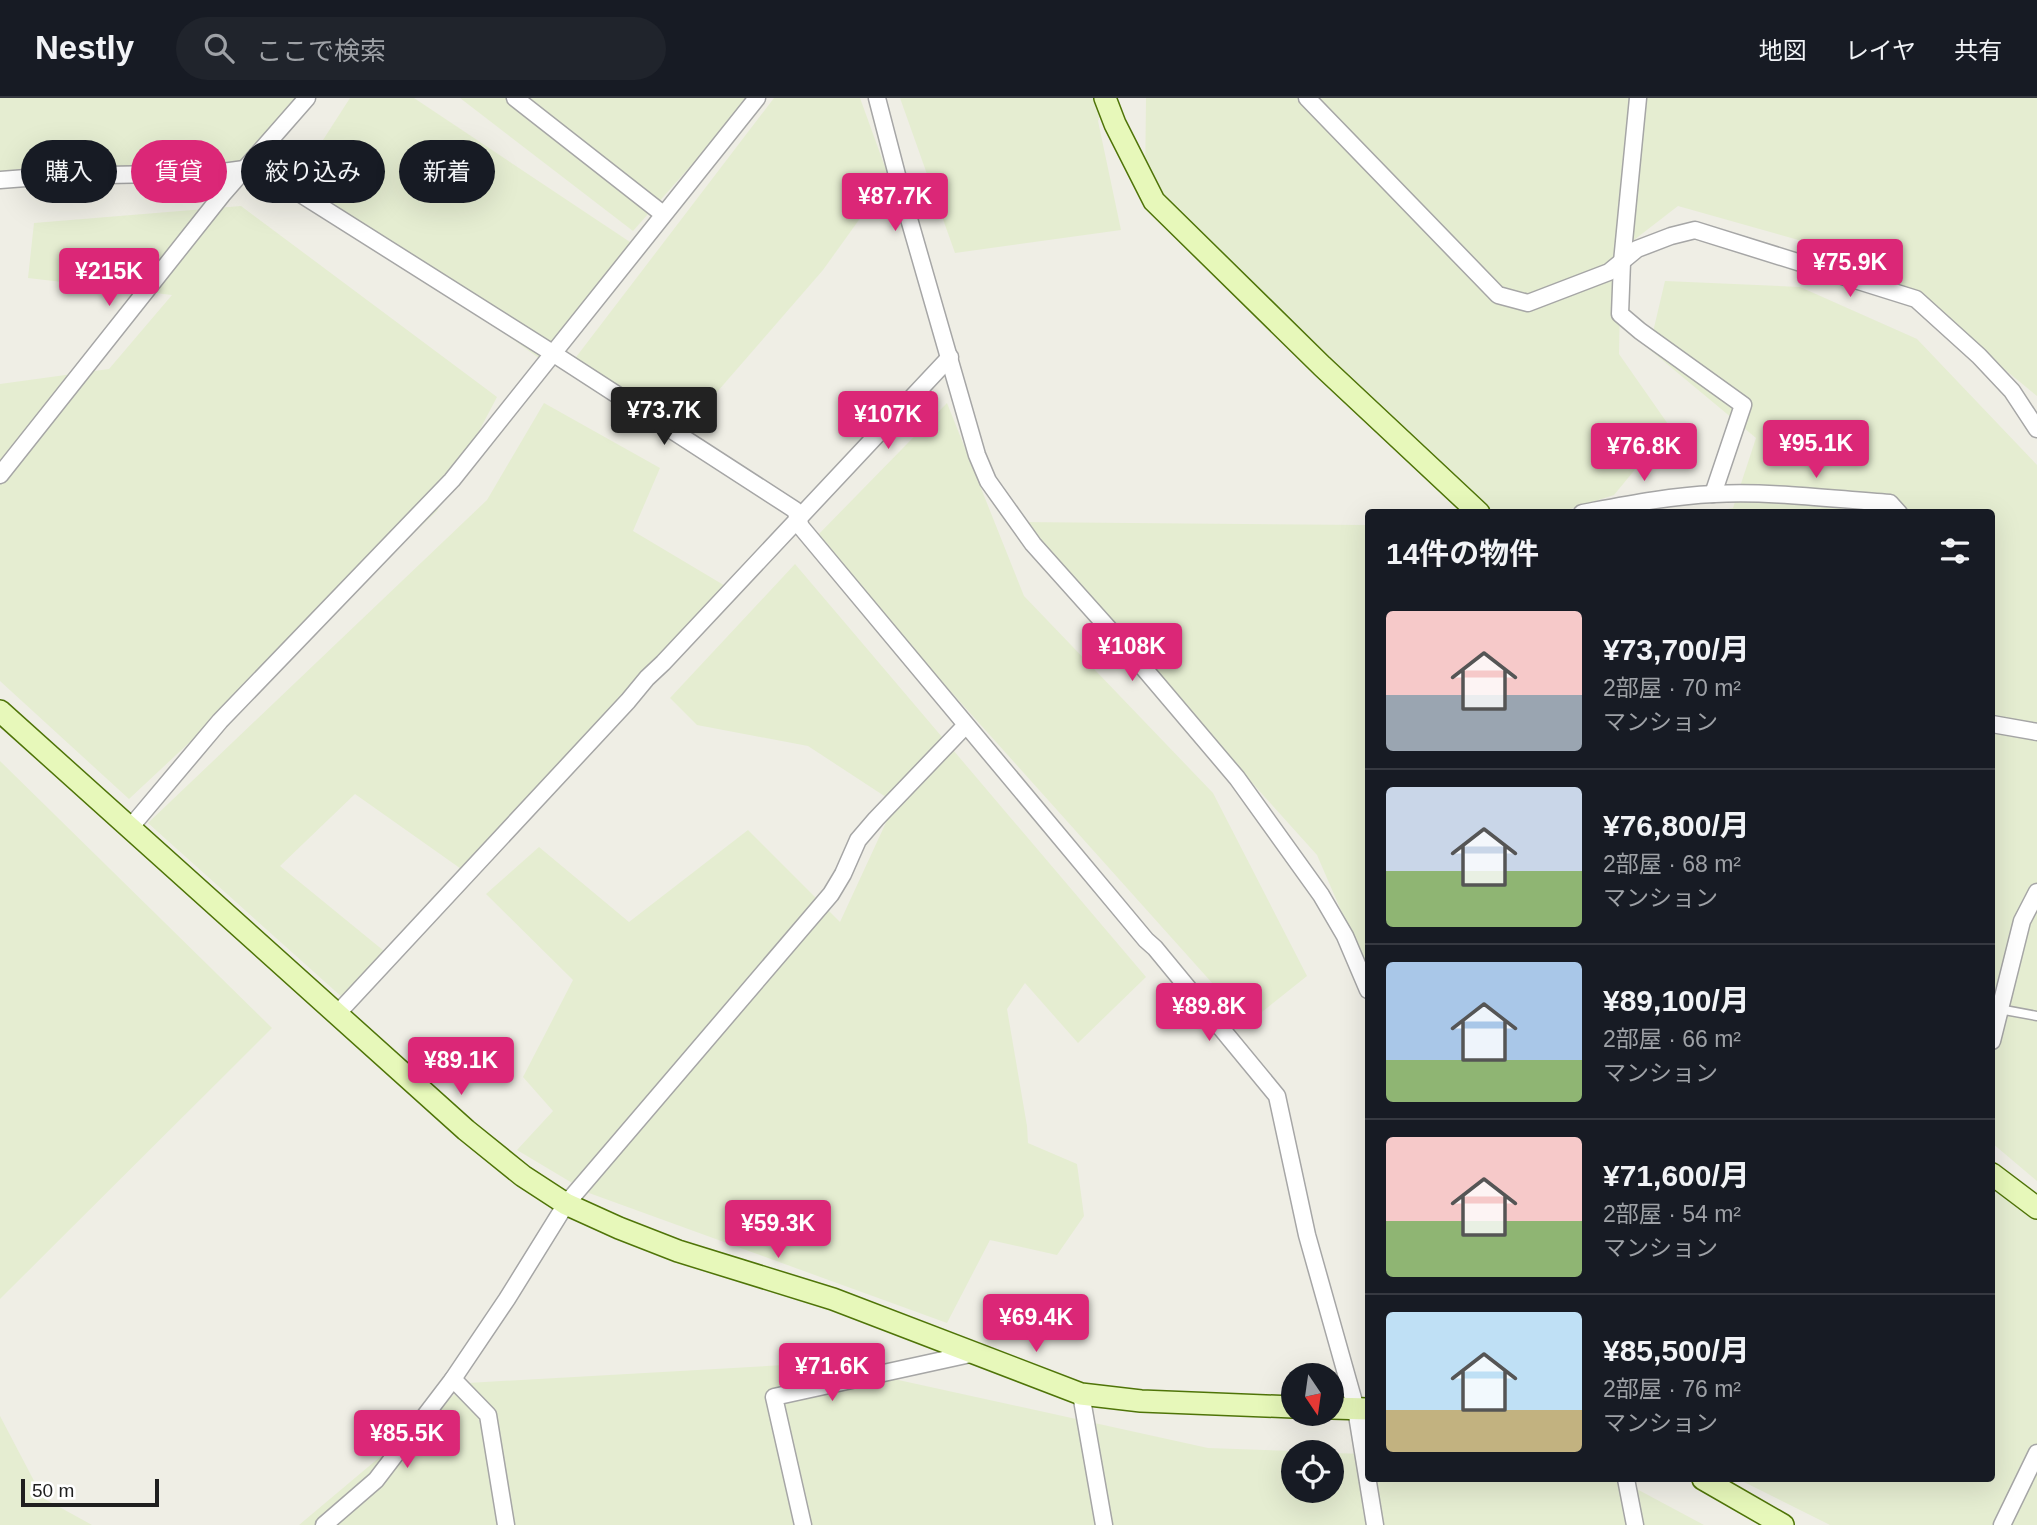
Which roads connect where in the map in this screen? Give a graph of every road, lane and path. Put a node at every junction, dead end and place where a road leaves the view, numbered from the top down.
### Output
1 (307, 98) edge
2 (515, 98) edge
3 (757, 98) edge
4 (877, 98) edge
5 (1105, 98) edge
6 (1307, 98) edge
7 (1638, 98) edge
8 (271, 140) edge
9 (241, 169) edge
10 (241, 174) edge
11 (0, 180) edge
12 (315, 203) edge
13 (663, 214) junction
14 (1622, 262) junction
15 (554, 354) junction
16 (950, 357) junction
17 (2037, 429) edge
18 (0, 475) edge
19 (1713, 494) junction
20 (1475, 509) edge
21 (1603, 509) edge
22 (1895, 509) edge
23 (799, 520) junction
24 (0, 711) edge
25 (966, 725) junction
26 (1995, 725) edge
27 (2037, 732) edge
28 (129, 829) junction
29 (2037, 892) edge
30 (1365, 983) edge
31 (1998, 1009) junction
32 (337, 1014) junction
33 (2037, 1016) edge
34 (1995, 1025) edge
35 (1995, 1177) edge
36 (566, 1203) junction
37 (2037, 1208) edge
38 (975, 1353) junction
39 (453, 1379) junction
40 (1081, 1394) junction
41 (1281, 1406) edge
42 (1344, 1408) edge
43 (1362, 1409) edge
44 (1365, 1436) edge
45 (2037, 1453) edge
46 (1370, 1482) edge
47 (1627, 1482) edge
48 (1708, 1482) edge
49 (324, 1525) edge
50 (506, 1525) edge
51 (803, 1525) edge
52 (1104, 1525) edge
53 (1375, 1525) edge
54 (1635, 1525) edge
55 (1783, 1525) edge
56 (2002, 1525) edge

1 - 8 street
2 - 13 street
3 - 13 street
4 - 16 street
5 - 20 street
6 - 14 street
7 - 14 street
9 - 11 street
10 - 18 street
12 - 15 street
13 - 15 street
14 - 17 street
14 - 19 street
15 - 23 street
15 - 28 street
16 - 23 street
16 - 30 street
19 - 21 street
19 - 22 street
23 - 25 street
23 - 32 street
24 - 28 street
25 - 36 street
25 - 43 street
26 - 27 street
28 - 32 street
29 - 31 street
31 - 33 lane
31 - 34 street
32 - 36 street
35 - 37 street
36 - 38 street
36 - 39 street
38 - 40 street
38 - 51 street
39 - 49 street
39 - 50 street
40 - 41 street
40 - 52 street
42 - 43 street
43 - 44 street
45 - 56 street
46 - 53 street
47 - 54 street
48 - 55 street

